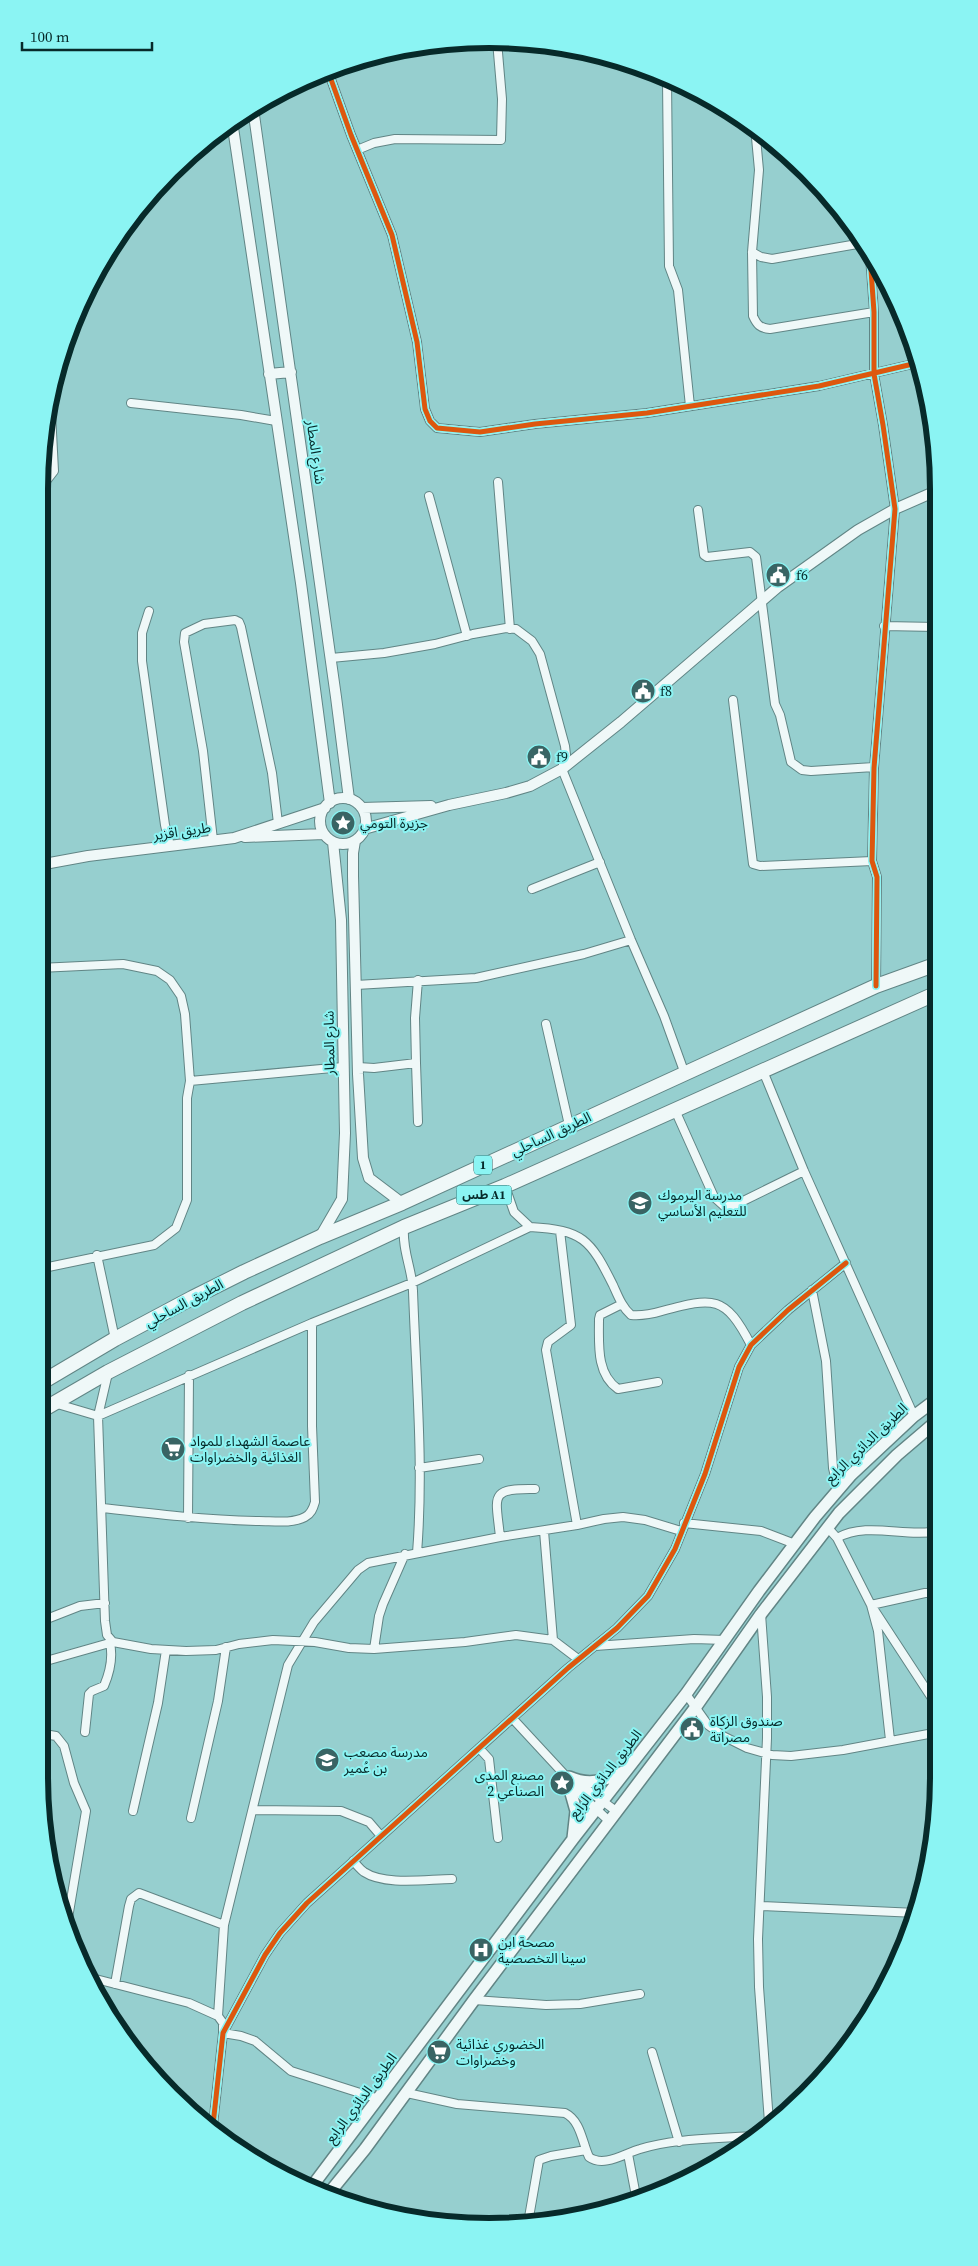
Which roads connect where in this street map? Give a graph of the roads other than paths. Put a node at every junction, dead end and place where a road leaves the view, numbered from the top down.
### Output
1 (498, 48) edge
2 (330, 77) edge
3 (667, 85) edge
4 (253, 116) edge
5 (233, 130) edge
6 (756, 138) edge
7 (357, 150) junction
8 (856, 244) edge
9 (752, 252) junction
10 (871, 268) edge
11 (874, 312) junction
12 (912, 364) edge
13 (291, 372) junction
14 (270, 374) junction
15 (874, 374) junction
16 (131, 403) dead end
17 (690, 406) junction
18 (276, 422) junction
19 (52, 427) edge
20 (48, 479) edge
21 (498, 482) dead end
22 (930, 494) edge
23 (428, 496) dead end
24 (895, 509) junction
25 (698, 510) dead end
26 (760, 601) junction
27 (149, 611) dead end
28 (884, 626) junction
29 (930, 627) edge
30 (510, 629) junction
31 (467, 636) junction
32 (331, 658) junction
33 (733, 700) dead end
34 (874, 767) junction
35 (562, 769) junction
36 (348, 799) junction
37 (327, 805) junction
38 (450, 805) junction
39 (362, 808) junction
40 (278, 823) junction
41 (364, 829) junction
42 (324, 834) junction
43 (234, 838) junction
44 (213, 840) junction
45 (355, 841) junction
46 (333, 842) junction
47 (170, 846) junction
48 (872, 861) junction
49 (600, 862) junction
50 (48, 863) edge
51 (532, 889) dead end
52 (631, 940) junction
53 (48, 968) edge
54 (930, 968) edge
55 (418, 980) junction
56 (356, 985) junction
57 (876, 986) junction
58 (930, 996) edge
59 (546, 1024) dead end
60 (416, 1063) junction
61 (343, 1067) junction
62 (358, 1067) junction
63 (763, 1072) junction
64 (685, 1074) junction
65 (190, 1082) junction
66 (675, 1110) junction
67 (418, 1122) dead end
68 (569, 1125) junction
69 (362, 1133) junction
70 (345, 1134) junction
71 (804, 1171) junction
72 (505, 1186) junction
73 (402, 1203) junction
74 (530, 1227) junction
75 (404, 1228) junction
76 (560, 1231) junction
77 (320, 1237) junction
78 (97, 1255) junction
79 (846, 1263) junction
80 (48, 1267) edge
81 (412, 1283) junction
82 (812, 1290) junction
83 (622, 1304) junction
84 (312, 1323) junction
85 (115, 1339) junction
86 (751, 1344) junction
87 (108, 1372) junction
88 (189, 1375) junction
89 (48, 1379) edge
90 (658, 1382) dead end
91 (54, 1403) junction
92 (930, 1404) edge
93 (48, 1407) edge
94 (98, 1416) junction
95 (914, 1416) junction
96 (930, 1427) edge
97 (479, 1459) dead end
98 (419, 1468) junction
99 (838, 1489) junction
100 (535, 1490) dead end
101 (103, 1508) junction
102 (188, 1518) junction
103 (577, 1525) junction
104 (683, 1527) junction
105 (828, 1528) junction
106 (544, 1531) junction
107 (930, 1532) edge
108 (500, 1537) junction
109 (837, 1538) junction
110 (795, 1544) junction
111 (417, 1553) junction
112 (405, 1554) junction
113 (930, 1593) edge
114 (105, 1602) junction
115 (871, 1605) junction
116 (761, 1614) junction
117 (48, 1618) edge
118 (553, 1640) junction
119 (725, 1640) junction
120 (302, 1641) junction
121 (112, 1642) junction
122 (595, 1646) junction
123 (226, 1647) junction
124 (374, 1649) junction
125 (166, 1650) junction
126 (578, 1659) junction
127 (48, 1661) edge
128 (686, 1694) junction
129 (930, 1695) edge
130 (695, 1708) junction
131 (513, 1719) junction
132 (85, 1732) dead end
133 (930, 1733) edge
134 (50, 1735) dead end
135 (890, 1740) junction
136 (479, 1748) junction
137 (765, 1754) junction
138 (624, 1772) junction
139 (566, 1776) junction
140 (599, 1806) junction
141 (253, 1810) junction
142 (133, 1811) dead end
143 (613, 1816) junction
144 (191, 1818) dead end
145 (381, 1836) junction
146 (498, 1838) dead end
147 (573, 1839) junction
148 (353, 1861) junction
149 (452, 1879) dead end
150 (760, 1906) junction
151 (69, 1913) edge
152 (909, 1913) edge
153 (224, 1925) junction
154 (97, 1979) edge
155 (114, 1984) junction
156 (640, 1994) dead end
157 (474, 2000) junction
158 (218, 2016) junction
159 (223, 2033) junction
160 (652, 2052) dead end
161 (407, 2093) junction
162 (379, 2099) junction
163 (769, 2118) edge
164 (213, 2122) edge
165 (745, 2137) edge
166 (679, 2142) junction
167 (586, 2150) junction
168 (628, 2154) junction
169 (315, 2183) edge
170 (332, 2189) edge
171 (635, 2193) edge
172 (529, 2217) edge

1 - 7 street
2 - 7 street
3 - 17 street
4 - 13 street, شارع المطار
5 - 14 street
6 - 9 street
7 - 17 street
8 - 9 street
9 - 11 street
10 - 11 street
11 - 15 street
12 - 15 street
13 - 14 street
13 - 32 street, شارع المطار
14 - 18 street
15 - 17 street
15 - 24 street
16 - 18 street
18 - 37 street
19 - 20 street
21 - 30 street
22 - 24 street
23 - 31 street
24 - 26 street
24 - 28 street
25 - 26 street
26 - 34 street
26 - 35 street
27 - 47 street
28 - 29 street
28 - 34 street
30 - 31 street
30 - 35 street
31 - 32 street
32 - 36 street, شارع المطار
33 - 48 street
34 - 48 street
35 - 38 street
35 - 49 street
36 - 37 street
36 - 39 street
37 - 40 street, طريق اقزير
37 - 42 street
38 - 39 street
38 - 41 street
39 - 41 street
40 - 43 street, طريق اقزير
40 - 44 street
41 - 45 street
42 - 43 street
42 - 46 street
43 - 44 street, طريق اقزير
44 - 47 street, طريق اقزير
45 - 46 street
45 - 56 street, شارع المطار
46 - 61 street, شارع المطار
47 - 50 street, طريق اقزير
48 - 57 street
49 - 51 street
49 - 52 street
52 - 55 street
52 - 64 street
53 - 65 street
54 - 57 highway, الطريق الساحلي / 1
55 - 56 street
55 - 60 street
56 - 62 street, شارع المطار
57 - 64 highway, الطريق الساحلي / 1
58 - 63 highway, الطريق الساحلي / طس A1
59 - 68 street
60 - 62 street
60 - 67 street
61 - 65 street
61 - 70 street, شارع المطار
62 - 69 street, شارع المطار
63 - 66 highway, الطريق الساحلي / طس A1
63 - 71 street
64 - 68 highway, الطريق الساحلي / 1
65 - 78 street
66 - 71 street
66 - 72 highway, الطريق الساحلي / طس A1
68 - 73 highway, الطريق الساحلي / 1
69 - 70 street
69 - 73 street, شارع المطار
70 - 77 street, شارع المطار
71 - 79 street
72 - 74 street
72 - 75 highway, الطريق الساحلي / طس A1
73 - 77 highway, الطريق الساحلي / 1
74 - 76 street
74 - 81 street
75 - 81 street
75 - 87 highway, الطريق الساحلي / طس A1
76 - 83 street
76 - 103 street
77 - 85 highway, الطريق الساحلي / 1
78 - 80 street
78 - 85 street
79 - 82 street
79 - 95 street
81 - 84 street
81 - 98 street
82 - 86 street
82 - 99 street
83 - 86 street
83 - 90 street
84 - 88 street
84 - 102 street
85 - 89 highway, الطريق الساحلي / 1
86 - 104 street
87 - 91 highway, الطريق الساحلي / طس A1
87 - 94 street
88 - 94 street
88 - 102 street
91 - 93 highway, الطريق الساحلي / طس A1
91 - 94 street
92 - 95 main road, الطريق الدائري الرابع
94 - 101 street
95 - 99 main road, الطريق الدائري الرابع
96 - 105 main road
97 - 98 street
98 - 111 street
99 - 110 main road, الطريق الدائري الرابع
100 - 108 street
101 - 102 street
101 - 114 street
103 - 104 street
103 - 106 street
104 - 110 street
104 - 122 street
105 - 109 street
105 - 116 main road
106 - 108 street
106 - 118 street
107 - 109 street
108 - 111 street
109 - 115 street
110 - 119 main road, الطريق الدائري الرابع
111 - 112 street
112 - 120 street
112 - 124 street
113 - 115 street
114 - 117 street
114 - 121 street
115 - 129 street
115 - 135 street
116 - 130 main road
116 - 137 street
118 - 124 street
118 - 126 street
119 - 122 street
119 - 128 main road, الطريق الدائري الرابع
120 - 123 street
120 - 124 street
120 - 141 street
121 - 125 street
121 - 127 street
121 - 132 street
122 - 126 street
123 - 125 street
123 - 144 street
125 - 142 street
126 - 131 street
128 - 130 street
128 - 138 main road, الطريق الدائري الرابع
130 - 137 street
130 - 143 main road
131 - 136 street
131 - 139 street
133 - 135 street
134 - 151 street
135 - 137 street
136 - 145 street
136 - 146 street
137 - 150 street
138 - 139 main road
138 - 140 main road, الطريق الدائري الرابع
139 - 140 street
139 - 140 street
139 - 147 main road
140 - 143 street
140 - 143 street
140 - 147 main road, الطريق الدائري الرابع
141 - 145 street
141 - 153 street
143 - 157 main road
145 - 148 street
147 - 162 main road, الطريق الدائري الرابع
148 - 149 street
148 - 159 street
150 - 152 street
150 - 163 street
153 - 155 street
153 - 158 street
154 - 155 street
155 - 158 street
156 - 157 street
157 - 161 main road
158 - 159 street
159 - 162 street
159 - 164 street
160 - 166 street
161 - 167 street
161 - 170 main road
162 - 169 main road, الطريق الدائري الرابع
165 - 166 street
166 - 168 street
167 - 168 street
167 - 172 street
168 - 171 street

